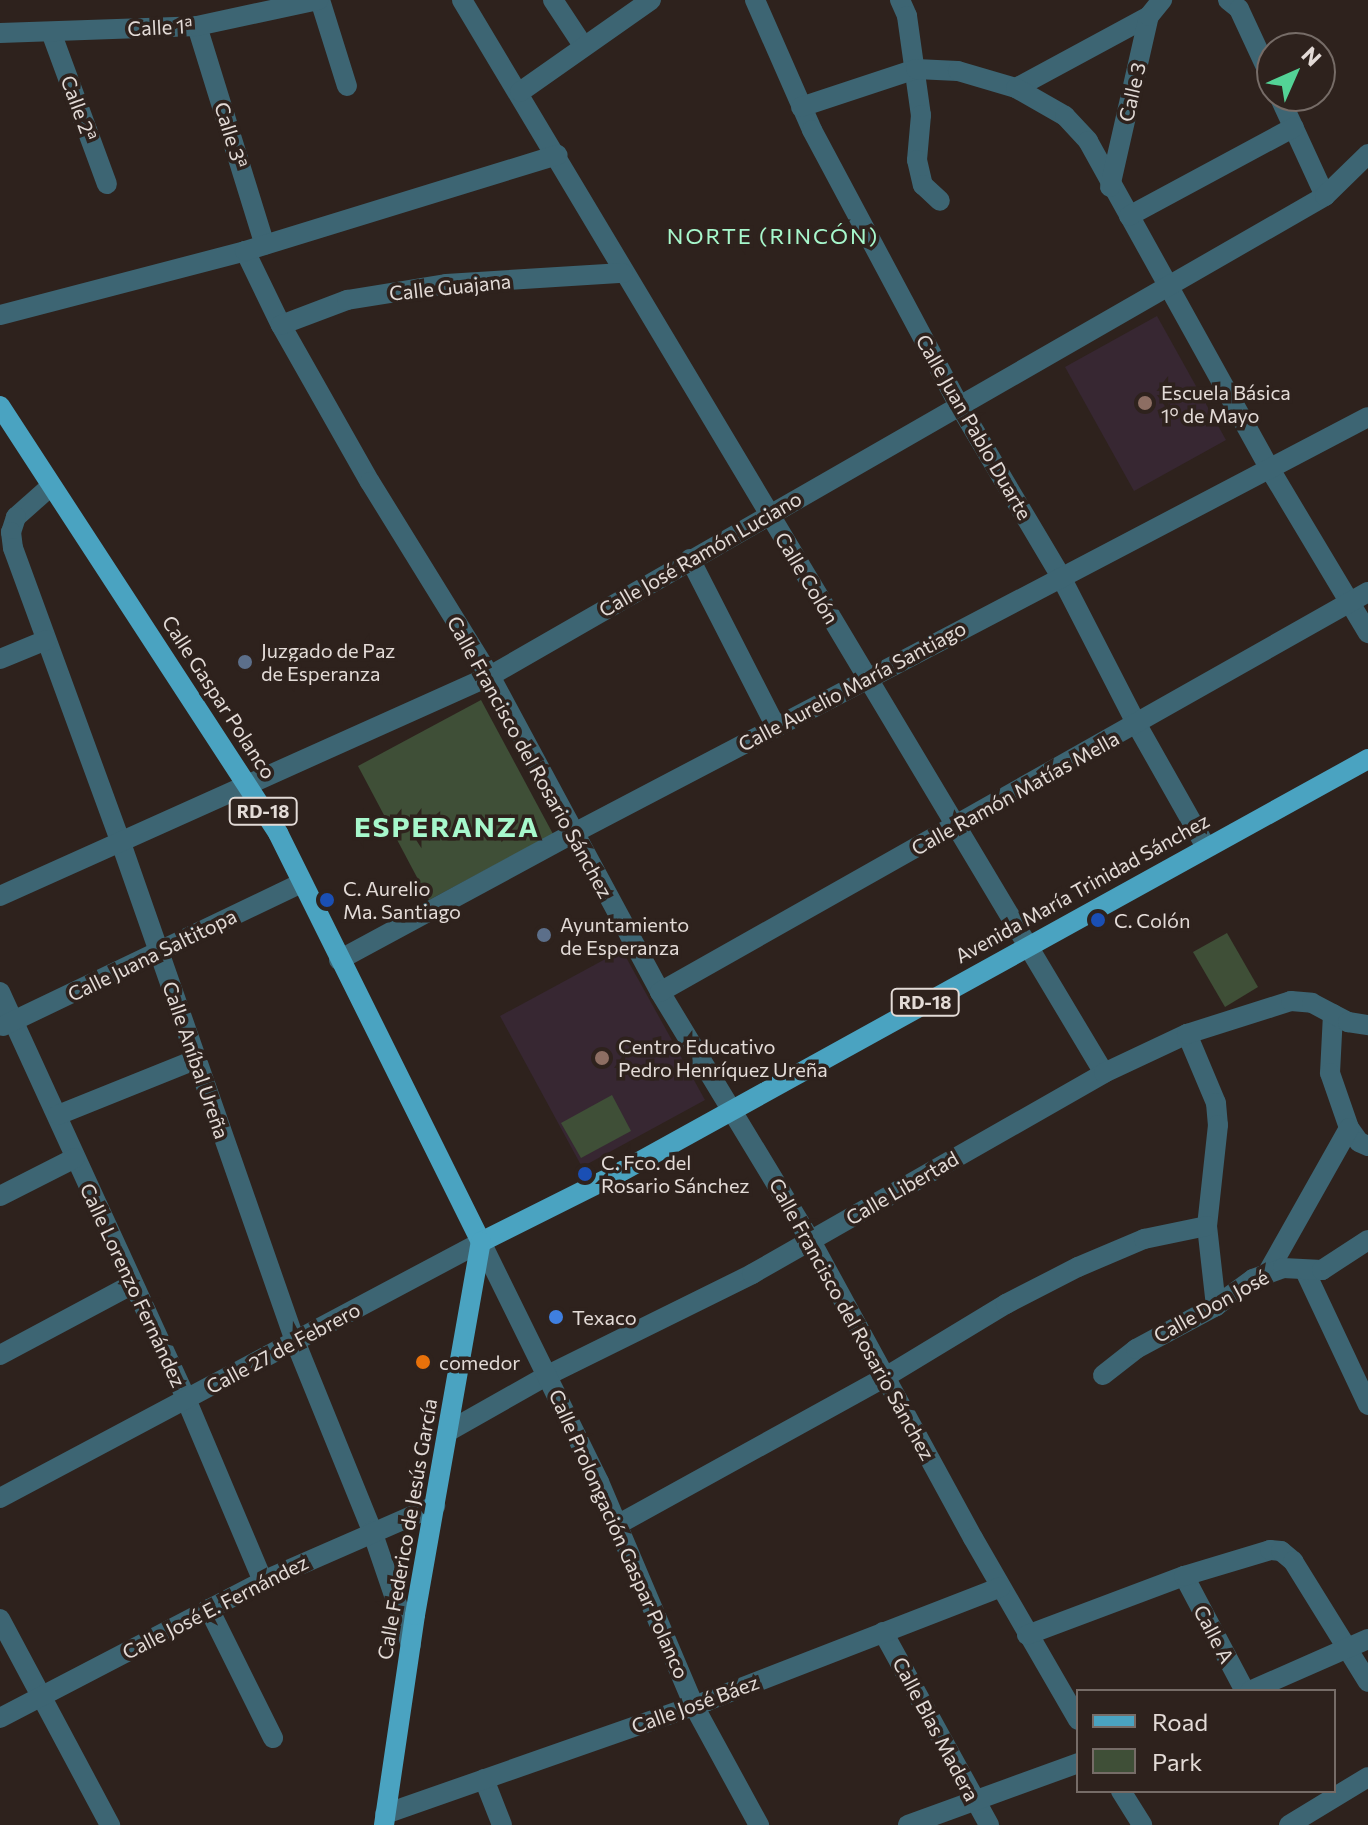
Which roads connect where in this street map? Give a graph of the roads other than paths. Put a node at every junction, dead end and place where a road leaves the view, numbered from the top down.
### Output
1 (319, 0) edge
2 (462, 0) edge
3 (553, 0) edge
4 (755, 0) edge
5 (900, 0) edge
6 (1228, 0) edge
7 (637, 4) edge
8 (1155, 8) edge
9 (197, 26) junction
10 (51, 32) junction
11 (0, 33) edge
12 (1256, 46) edge
13 (584, 47) junction
14 (916, 69) junction
15 (347, 86) dead end
16 (1016, 88) junction
17 (520, 92) junction
18 (801, 107) junction
19 (1287, 112) edge
20 (1294, 127) junction
21 (1368, 154) edge
22 (558, 155) junction
23 (107, 184) dead end
24 (1110, 187) junction
25 (1325, 196) junction
26 (940, 201) dead end
27 (1129, 216) junction
28 (265, 245) junction
29 (245, 251) junction
30 (623, 273) junction
31 (1167, 287) junction
32 (0, 315) edge
33 (281, 325) junction
34 (959, 405) junction
35 (0, 406) edge
36 (1368, 417) edge
37 (1271, 471) junction
38 (51, 486) junction
39 (768, 514) junction
40 (690, 559) junction
41 (1061, 577) junction
42 (1368, 592) edge
43 (1349, 602) junction
44 (1368, 633) edge
45 (46, 640) junction
46 (0, 659) edge
47 (490, 676) junction
48 (868, 678) junction
49 (1137, 725) junction
50 (776, 727) junction
51 (1368, 759) edge
52 (248, 788) junction
53 (955, 828) junction
54 (574, 833) junction
55 (121, 843) junction
56 (1206, 847) junction
57 (302, 883) junction
58 (0, 896) edge
59 (1027, 944) junction
60 (159, 953) junction
61 (339, 960) junction
62 (0, 992) edge
63 (660, 992) junction
64 (1333, 1014) junction
65 (6, 1024) edge
66 (1368, 1025) edge
67 (1187, 1034) junction
68 (195, 1060) junction
69 (1104, 1073) junction
70 (730, 1109) junction
71 (58, 1115) junction
72 (1349, 1128) junction
73 (1368, 1146) edge
74 (75, 1158) junction
75 (0, 1196) edge
76 (1207, 1226) junction
77 (1368, 1240) edge
78 (811, 1241) junction
79 (481, 1242) junction
80 (1305, 1271) junction
81 (1268, 1272) junction
82 (133, 1284) junction
83 (1216, 1306) junction
84 (295, 1341) junction
85 (0, 1355) edge
86 (548, 1375) junction
87 (1103, 1375) dead end
88 (887, 1376) junction
89 (186, 1399) junction
90 (1368, 1405) edge
91 (449, 1431) junction
92 (0, 1498) edge
93 (435, 1506) junction
94 (617, 1525) junction
95 (372, 1531) junction
96 (1184, 1576) junction
97 (263, 1581) junction
98 (1001, 1587) junction
99 (209, 1609) junction
100 (0, 1619) edge
101 (883, 1632) junction
102 (1027, 1635) junction
103 (1368, 1639) edge
104 (411, 1645) junction
105 (1345, 1650) junction
106 (1368, 1682) edge
107 (1247, 1689) edge
108 (1253, 1689) edge
109 (42, 1696) junction
110 (694, 1706) junction
111 (1076, 1717) edge
112 (0, 1718) edge
113 (273, 1738) dead end
114 (1076, 1764) edge
115 (1368, 1777) edge
116 (484, 1779) junction
117 (1122, 1793) edge
118 (974, 1800) junction
119 (385, 1819) edge
120 (110, 1825) edge
121 (502, 1825) edge
122 (759, 1825) edge
123 (908, 1825) edge
124 (989, 1825) edge
125 (1142, 1825) edge
126 (1289, 1825) edge

1 - 9 street, Calle 1ª
1 - 15 street
2 - 17 street, Calle Colón
3 - 13 street
4 - 18 street, Calle Juan Pablo Duarte
5 - 14 street
6 - 12 street
7 - 13 street
8 - 16 street
8 - 24 street, Calle 3
9 - 10 street, Calle 1ª
9 - 28 street, Calle 3ª
10 - 11 street, Calle 1ª
10 - 23 street, Calle 2ª
13 - 17 street
14 - 16 street
14 - 18 street
14 - 26 street
16 - 24 street
17 - 22 street, Calle Colón
18 - 34 street, Calle Juan Pablo Duarte
19 - 20 street
20 - 25 street
20 - 27 street
21 - 25 street, Calle José Ramón Luciano
22 - 28 street
22 - 30 street, Calle Colón
24 - 27 street
25 - 31 street, Calle José Ramón Luciano
27 - 31 street
28 - 29 street
29 - 32 street
29 - 33 street, Calle Francisco del Rosario Sánchez
30 - 33 street, Calle Guajana
30 - 39 street, Calle Colón
31 - 34 street, Calle José Ramón Luciano
31 - 37 street
33 - 47 street, Calle Francisco del Rosario Sánchez
34 - 39 street, Calle José Ramón Luciano
34 - 41 street, Calle Juan Pablo Duarte
35 - 38 main road, Calle Gaspar Polanco / RD-18
36 - 37 street, Calle Aurelio María Santiago
37 - 41 street, Calle Aurelio María Santiago
37 - 43 street
38 - 45 street, Calle Aníbal Ureña
38 - 52 main road, Calle Gaspar Polanco / RD-18
39 - 40 street, Calle José Ramón Luciano
39 - 48 street, Calle Colón
40 - 47 street, Calle José Ramón Luciano
40 - 50 street
41 - 48 street, Calle Aurelio María Santiago
41 - 49 street, Calle Juan Pablo Duarte
42 - 43 street, Calle Ramón Matías Mella
43 - 44 street
43 - 49 street, Calle Ramón Matías Mella
45 - 46 street
45 - 55 street, Calle Aníbal Ureña
47 - 52 street, Calle José Ramón Luciano
47 - 54 street, Calle Francisco del Rosario Sánchez
48 - 50 street, Calle Aurelio María Santiago
48 - 53 street, Calle Colón
49 - 53 street, Calle Ramón Matías Mella
49 - 56 street, Calle Juan Pablo Duarte
50 - 54 street, Calle Aurelio María Santiago
51 - 56 main road, Avenida María Trinidad Sánchez / RD-18
52 - 55 street, Calle José Ramón Luciano
52 - 57 main road, Calle Gaspar Polanco / RD-18
53 - 59 street, Calle Colón
53 - 63 street, Calle Ramón Matías Mella
54 - 61 street, Calle Aurelio María Santiago
54 - 63 street, Calle Francisco del Rosario Sánchez
55 - 58 street, Calle José Ramón Luciano
55 - 60 street, Calle Aníbal Ureña
56 - 59 main road, Avenida María Trinidad Sánchez / RD-18
57 - 60 street, Calle Juana Saltitopa
57 - 61 main road, Calle Gaspar Polanco / RD-18
59 - 69 street, Calle Colón
59 - 70 main road, Avenida María Trinidad Sánchez / RD-18
60 - 65 street, Calle Juana Saltitopa
60 - 68 street, Calle Aníbal Ureña
61 - 79 main road, Calle Gaspar Polanco / RD-18
62 - 65 street, Calle Lorenzo Fernández
63 - 70 street, Calle Francisco del Rosario Sánchez
64 - 66 street, Calle Libertad
64 - 67 street, Calle Libertad
64 - 72 street
65 - 71 street, Calle Lorenzo Fernández
67 - 69 street, Calle Libertad
67 - 76 street
68 - 71 street
68 - 84 street, Calle Aníbal Ureña
69 - 78 street, Calle Libertad
70 - 78 street, Calle Francisco del Rosario Sánchez
70 - 79 main road, Avenida María Trinidad Sánchez / RD-18
71 - 74 street, Calle Lorenzo Fernández
72 - 73 street
72 - 81 street
74 - 75 street
74 - 82 street, Calle Lorenzo Fernández
76 - 83 street
76 - 88 street
77 - 80 street, Calle Don José
78 - 86 street, Calle Libertad
78 - 88 street, Calle Francisco del Rosario Sánchez
79 - 84 street, Calle 27 de Febrero
79 - 86 street, Calle Prolongación Gaspar Polanco
79 - 91 main road, Calle Federico de Jesús García
80 - 81 street, Calle Don José
80 - 90 street
81 - 83 street, Calle Don José
82 - 85 street
82 - 89 street, Calle Lorenzo Fernández
83 - 87 street, Calle Don José
84 - 89 street, Calle 27 de Febrero
84 - 95 street, Calle Aníbal Ureña
86 - 91 street, Calle Libertad
86 - 94 street, Calle Prolongación Gaspar Polanco
88 - 94 street
88 - 98 street, Calle Francisco del Rosario Sánchez
89 - 92 street, Calle 27 de Febrero
89 - 97 street, Calle Lorenzo Fernández
91 - 93 main road, Calle Federico de Jesús García
93 - 95 street, Calle José E. Fernández
93 - 104 main road, Calle Federico de Jesús García
94 - 110 street, Calle Prolongación Gaspar Polanco
95 - 97 street, Calle José E. Fernández
95 - 104 street, Calle Aníbal Ureña
96 - 102 street
96 - 105 street
96 - 107 street, Calle A
97 - 99 street, Calle José E. Fernández
98 - 101 street, Calle José Báez
98 - 102 street, Calle Francisco del Rosario Sánchez
99 - 109 street, Calle José E. Fernández
99 - 113 street
100 - 109 street
101 - 110 street, Calle José Báez
101 - 118 street, Calle Blas Madera
102 - 111 street, Calle Francisco del Rosario Sánchez
103 - 105 street
104 - 119 main road, Calle Federico de Jesús García
105 - 106 street
105 - 108 street
109 - 112 street, Calle José E. Fernández
109 - 120 street
110 - 116 street, Calle José Báez
110 - 122 street, Calle Prolongación Gaspar Polanco
114 - 118 street
115 - 126 street
116 - 119 street, Calle José Báez
116 - 121 street
117 - 125 street
118 - 123 street
118 - 124 street, Calle Blas Madera

